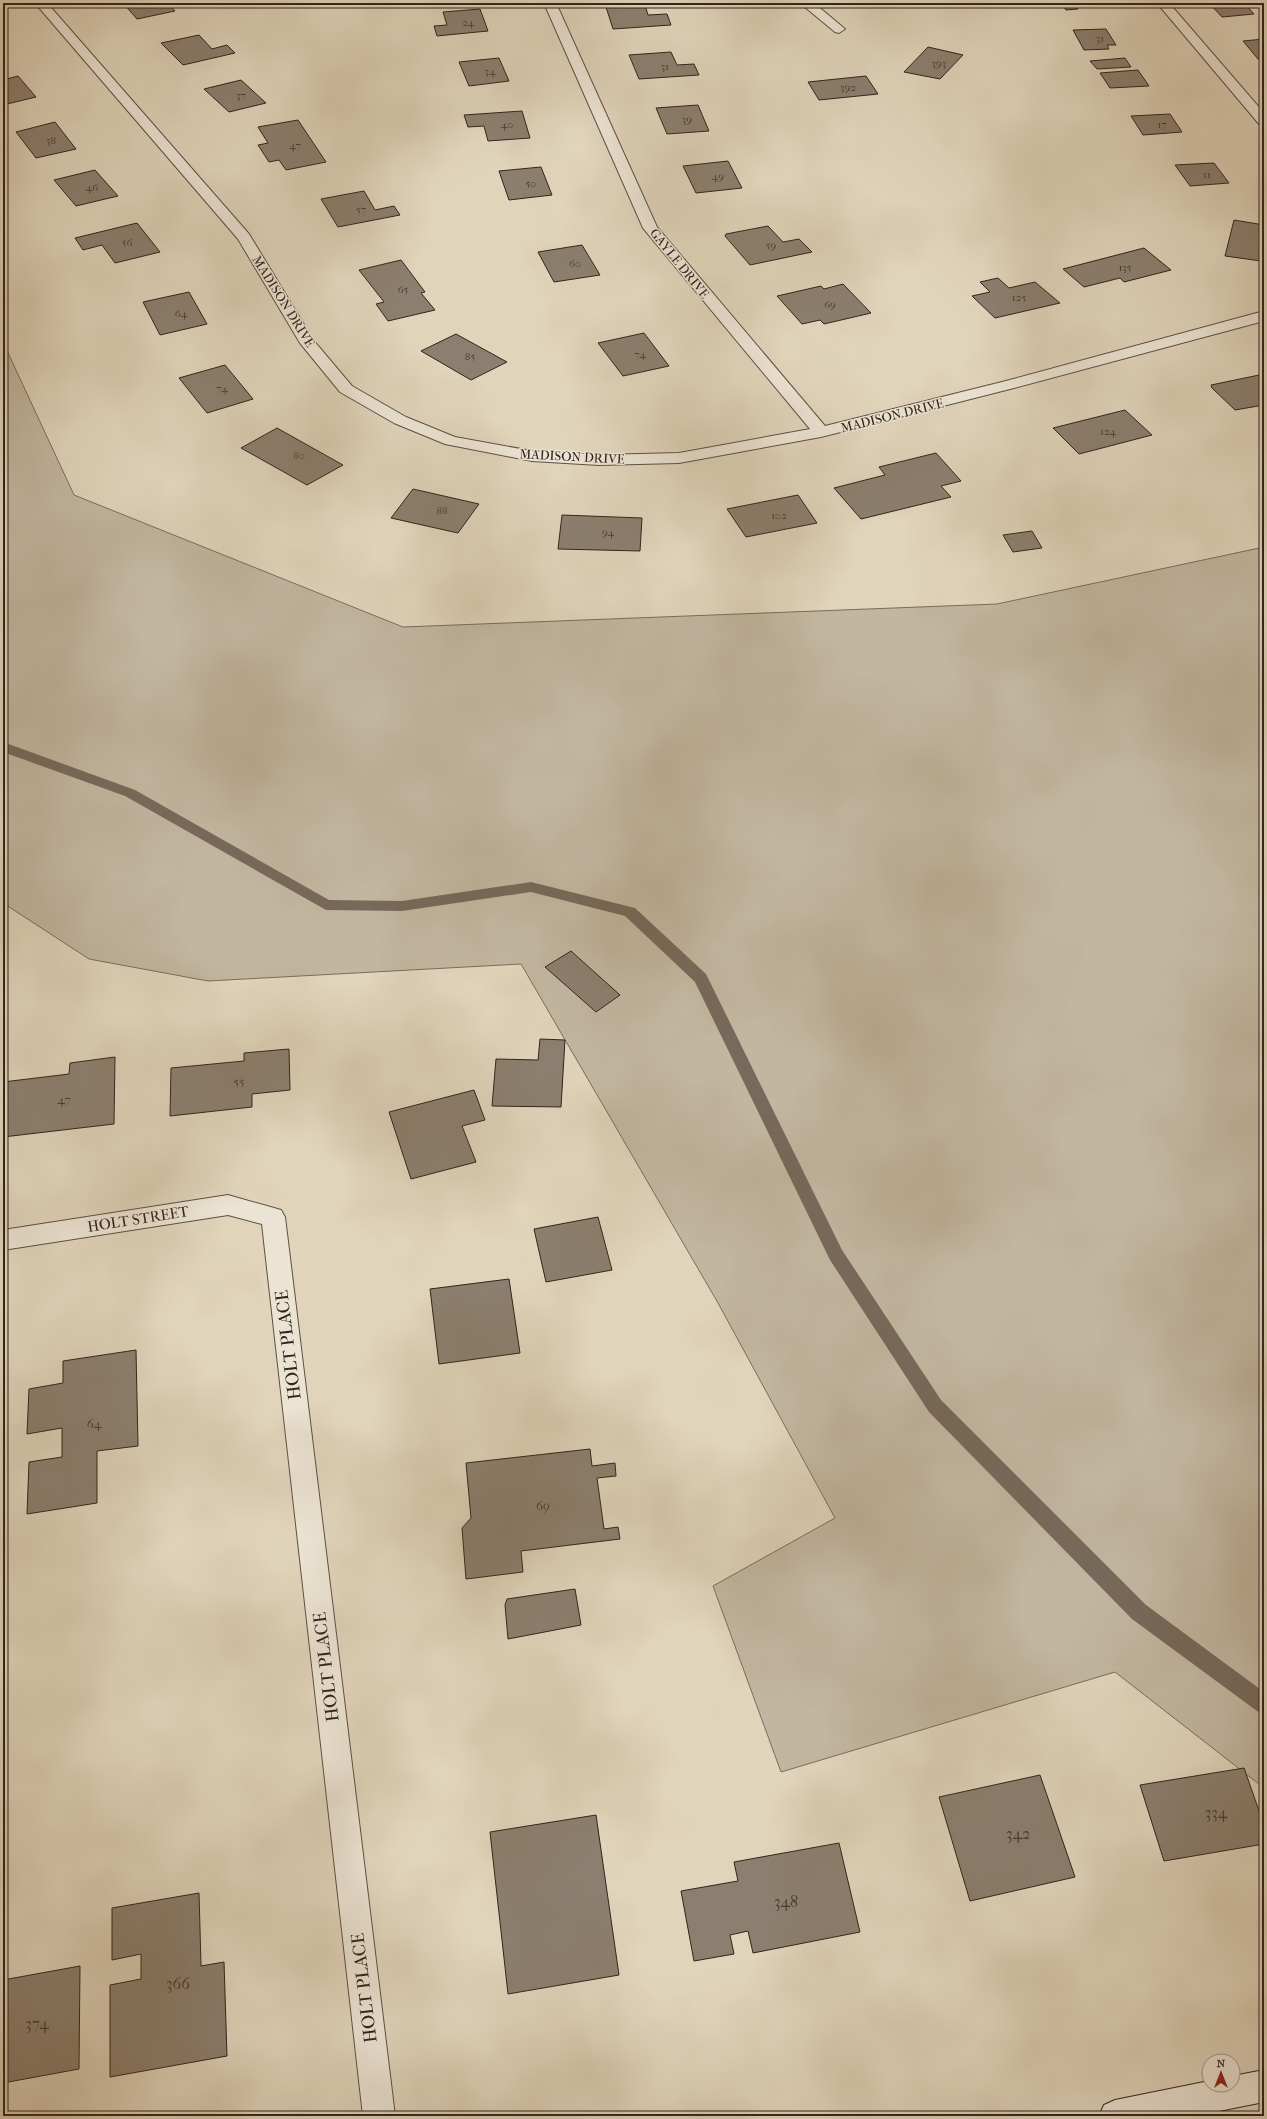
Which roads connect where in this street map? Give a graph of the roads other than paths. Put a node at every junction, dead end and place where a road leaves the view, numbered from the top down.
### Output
1 (41, 3) edge
2 (550, 3) edge
3 (806, 3) edge
4 (1163, 3) edge
5 (838, 29) dead end
6 (1264, 121) edge
7 (1264, 316) edge
8 (821, 432) junction
9 (273, 1218) joint
10 (3, 1240) edge
11 (1264, 2086) edge
12 (379, 2116) edge
13 (1115, 2116) edge

1 - 8 street, MADISON DRIVE
2 - 8 street, GAYLE DRIVE
3 - 5 street
4 - 6 street
7 - 8 street, MADISON DRIVE
9 - 10 street, HOLT STREET
9 - 12 street, HOLT PLACE
11 - 13 street

